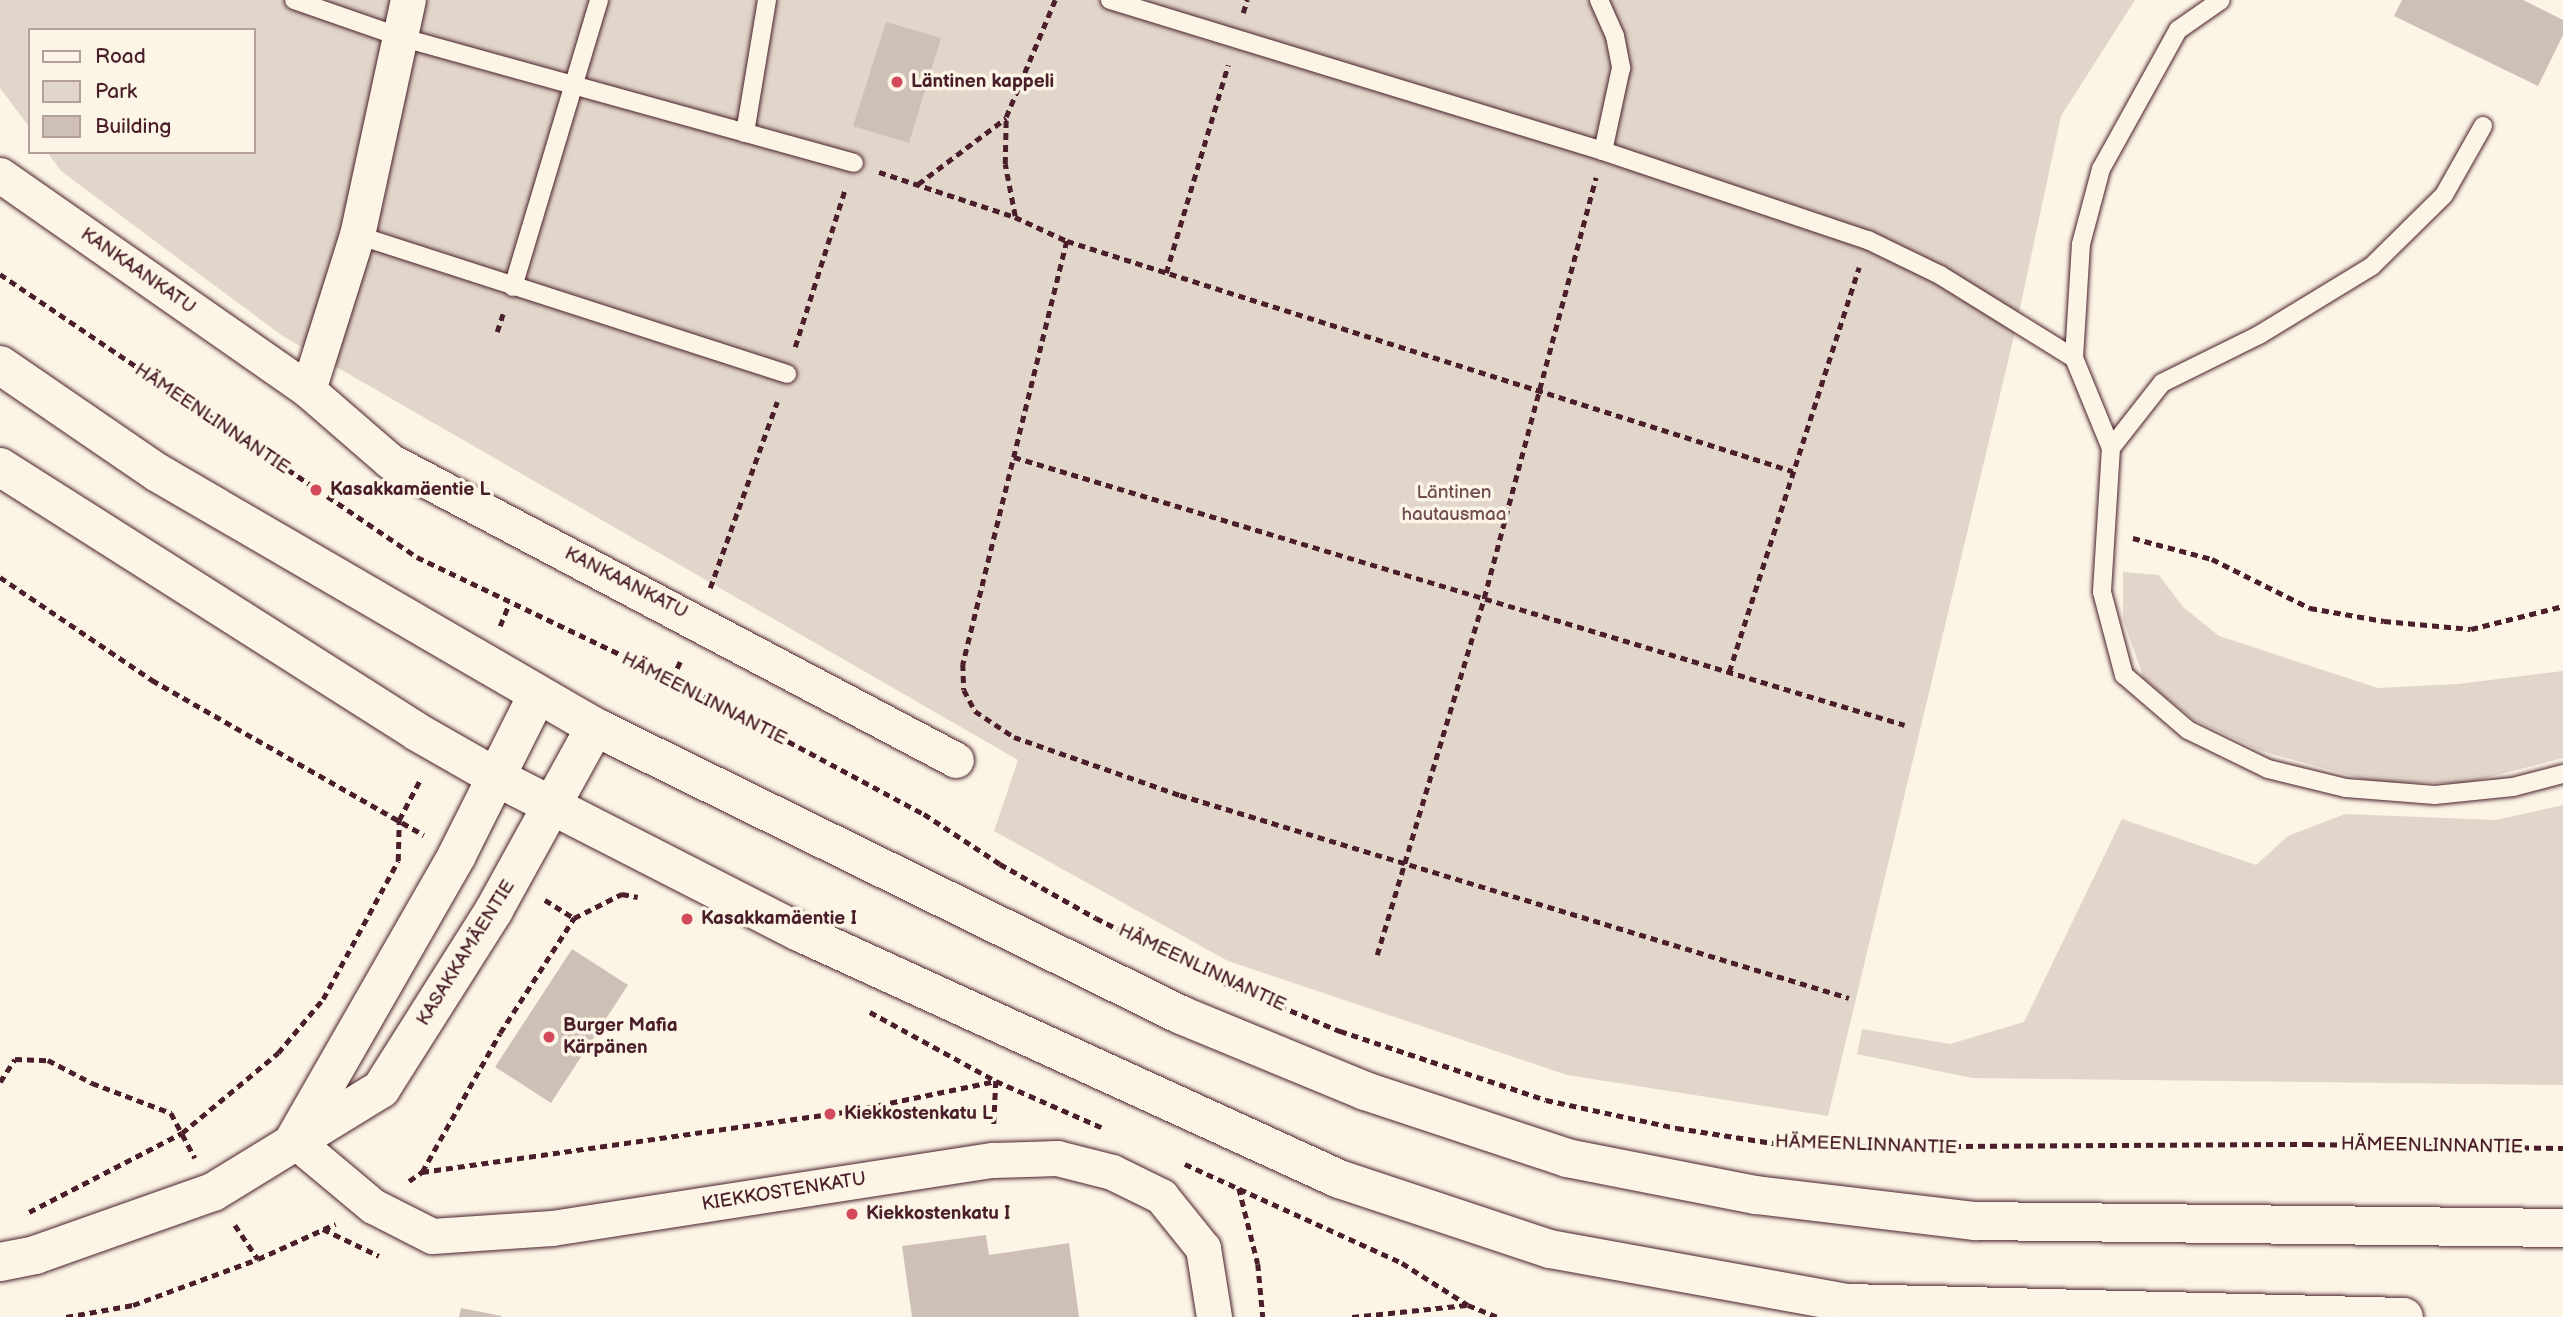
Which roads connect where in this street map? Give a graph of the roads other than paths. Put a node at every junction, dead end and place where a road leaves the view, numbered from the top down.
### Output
1 (294, 0) edge
2 (408, 0) edge
3 (599, 0) edge
4 (767, 0) edge
5 (1110, 0) edge
6 (1599, 0) edge
7 (2221, 0) edge
8 (329, 6) edge
9 (400, 37) junction
10 (574, 85) junction
11 (2483, 126) dead end
12 (745, 133) junction
13 (1603, 151) junction
14 (854, 163) road end
15 (0, 176) edge
16 (357, 235) junction
17 (513, 287) junction
18 (2074, 358) junction
19 (0, 365) edge
20 (787, 374) road end
21 (308, 390) junction
22 (2111, 449) junction
23 (0, 467) edge
24 (537, 695) junction
25 (595, 727) junction
26 (956, 760) dead end
27 (2563, 774) edge
28 (496, 777) junction
29 (551, 804) junction
30 (294, 1140) junction
31 (2563, 1228) edge
32 (0, 1262) edge
33 (1214, 1317) edge
34 (2404, 1317) edge

1 - 8 lane
2 - 9 street
3 - 10 lane
4 - 12 lane
5 - 13 lane
6 - 13 lane
7 - 18 lane
8 - 9 lane
9 - 10 lane
9 - 16 street
10 - 12 lane
10 - 17 lane
11 - 22 lane
12 - 14 lane
13 - 18 lane
15 - 21 street, KANKAANKATU
16 - 17 lane
16 - 21 street
17 - 20 lane
18 - 22 lane
19 - 24 main road
21 - 26 street, KANKAANKATU
22 - 27 lane
23 - 28 main road
24 - 25 main road
24 - 28 main road, KASAKKAMÄENTIE
25 - 29 main road, KASAKKAMÄENTIE
25 - 31 main road
28 - 29 main road
28 - 30 main road, KASAKKAMÄENTIE
29 - 30 main road, KASAKKAMÄENTIE
29 - 34 main road
30 - 32 main road, KASAKKAMÄENTIE
30 - 33 street, KIEKKOSTENKATU

